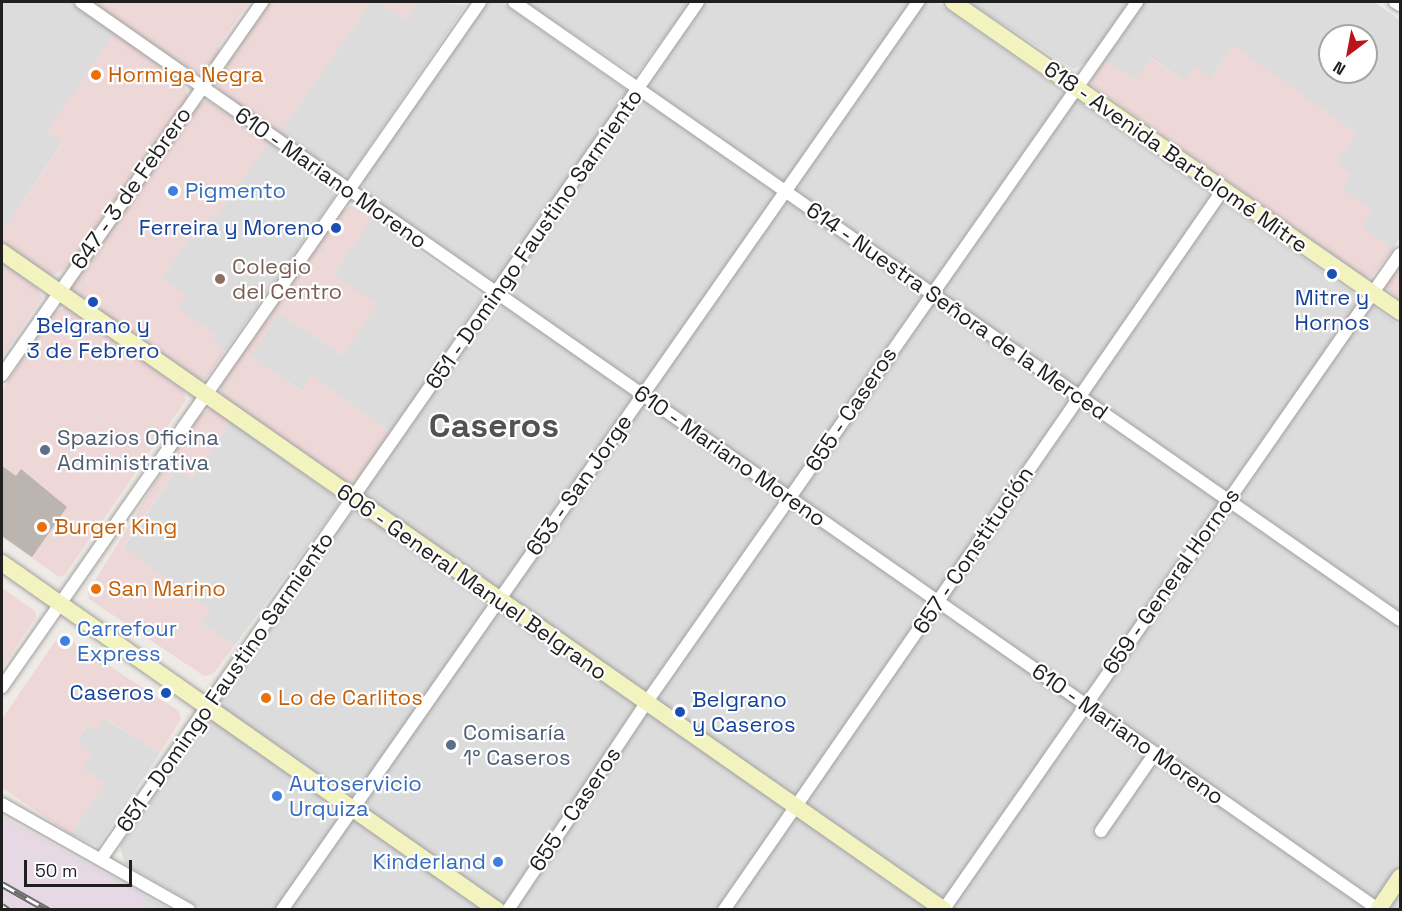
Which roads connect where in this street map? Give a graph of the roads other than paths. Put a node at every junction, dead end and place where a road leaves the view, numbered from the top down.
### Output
1 (81, 2) edge
2 (262, 2) edge
3 (480, 2) edge
4 (514, 2) edge
5 (698, 2) edge
6 (918, 2) edge
7 (953, 2) edge
8 (1137, 2) edge
9 (1395, 2) edge
10 (1401, 5) edge
11 (202, 87) junction
12 (638, 88) junction
13 (1076, 88) junction
14 (348, 190) junction
15 (785, 191) junction
16 (1222, 191) junction
17 (2, 252) edge
18 (1401, 254) edge
19 (59, 292) junction
20 (932, 292) junction
21 (1373, 293) junction
22 (496, 294) junction
23 (1401, 312) edge
24 (2, 375) edge
25 (203, 394) junction
26 (642, 396) junction
27 (1079, 396) junction
28 (790, 497) junction
29 (353, 499) junction
30 (1229, 499) junction
31 (2, 563) edge
32 (499, 600) junction
33 (938, 603) junction
34 (59, 604) junction
35 (1401, 620) edge
36 (2, 687) edge
37 (646, 703) junction
38 (1085, 703) junction
39 (207, 708) junction
40 (1155, 753) junction
41 (2, 804) edge
42 (795, 808) junction
43 (354, 811) junction
44 (1101, 831) dead end
45 (101, 859) junction
46 (1401, 877) edge
47 (189, 909) edge
48 (282, 909) edge
49 (497, 909) edge
50 (507, 909) edge
51 (724, 909) edge
52 (944, 909) edge
53 (1378, 909) edge

1 - 11 street, 610 - Mariano Moreno
2 - 11 street, 647 - 3 de Febrero
3 - 14 street
4 - 12 street, 614 - Nuestra Señora de la Merced
5 - 12 street, 651 - Domingo Faustino Sarmiento
6 - 15 street, 653 - San Jorge
7 - 13 street, 618 - Avenida Bartolomé Mitre
8 - 13 street, 655 - Caseros
9 - 10 street
11 - 14 street, 610 - Mariano Moreno
11 - 19 street, 647 - 3 de Febrero
12 - 15 street, 614 - Nuestra Señora de la Merced
12 - 22 street, 651 - Domingo Faustino Sarmiento
13 - 16 street, 618 - Avenida Bartolomé Mitre
13 - 20 street, 655 - Caseros
14 - 22 street, 610 - Mariano Moreno
14 - 25 street
15 - 20 street, 614 - Nuestra Señora de la Merced
15 - 26 street, 653 - San Jorge
16 - 21 street, 618 - Avenida Bartolomé Mitre
16 - 27 street, 657 - Constitución
17 - 19 street, 606 - General Manuel Belgrano
18 - 21 street, 659 - General Hornos
19 - 24 street, 647 - 3 de Febrero
19 - 25 street, 606 - General Manuel Belgrano
20 - 27 street, 614 - Nuestra Señora de la Merced
20 - 28 street, 655 - Caseros
21 - 23 street, 618 - Avenida Bartolomé Mitre
21 - 30 street, 659 - General Hornos
22 - 26 street, 610 - Mariano Moreno
22 - 29 street, 651 - Domingo Faustino Sarmiento
25 - 29 street, 606 - General Manuel Belgrano
25 - 34 street
26 - 28 street, 610 - Mariano Moreno
26 - 32 street, 653 - San Jorge
27 - 30 street, 614 - Nuestra Señora de la Merced
27 - 33 street, 657 - Constitución
28 - 33 street, 610 - Mariano Moreno
28 - 37 street, 655 - Caseros
29 - 32 street, 606 - General Manuel Belgrano
29 - 39 street, 651 - Domingo Faustino Sarmiento
30 - 35 street, 614 - Nuestra Señora de la Merced
30 - 38 street, 659 - General Hornos
31 - 34 street
32 - 37 street, 606 - General Manuel Belgrano
32 - 43 street, 653 - San Jorge
33 - 38 street, 610 - Mariano Moreno
33 - 42 street, 657 - Constitución
34 - 36 street
34 - 39 street
37 - 42 street, 606 - General Manuel Belgrano
37 - 50 street, 655 - Caseros
38 - 40 street, 610 - Mariano Moreno
38 - 52 street, 659 - General Hornos
39 - 43 street
39 - 45 street, 651 - Domingo Faustino Sarmiento
40 - 44 street
40 - 53 street, 610 - Mariano Moreno
41 - 45 street
42 - 51 street, 657 - Constitución
42 - 52 street, 606 - General Manuel Belgrano
43 - 48 street, 653 - San Jorge
43 - 49 street
45 - 47 street
46 - 53 street

